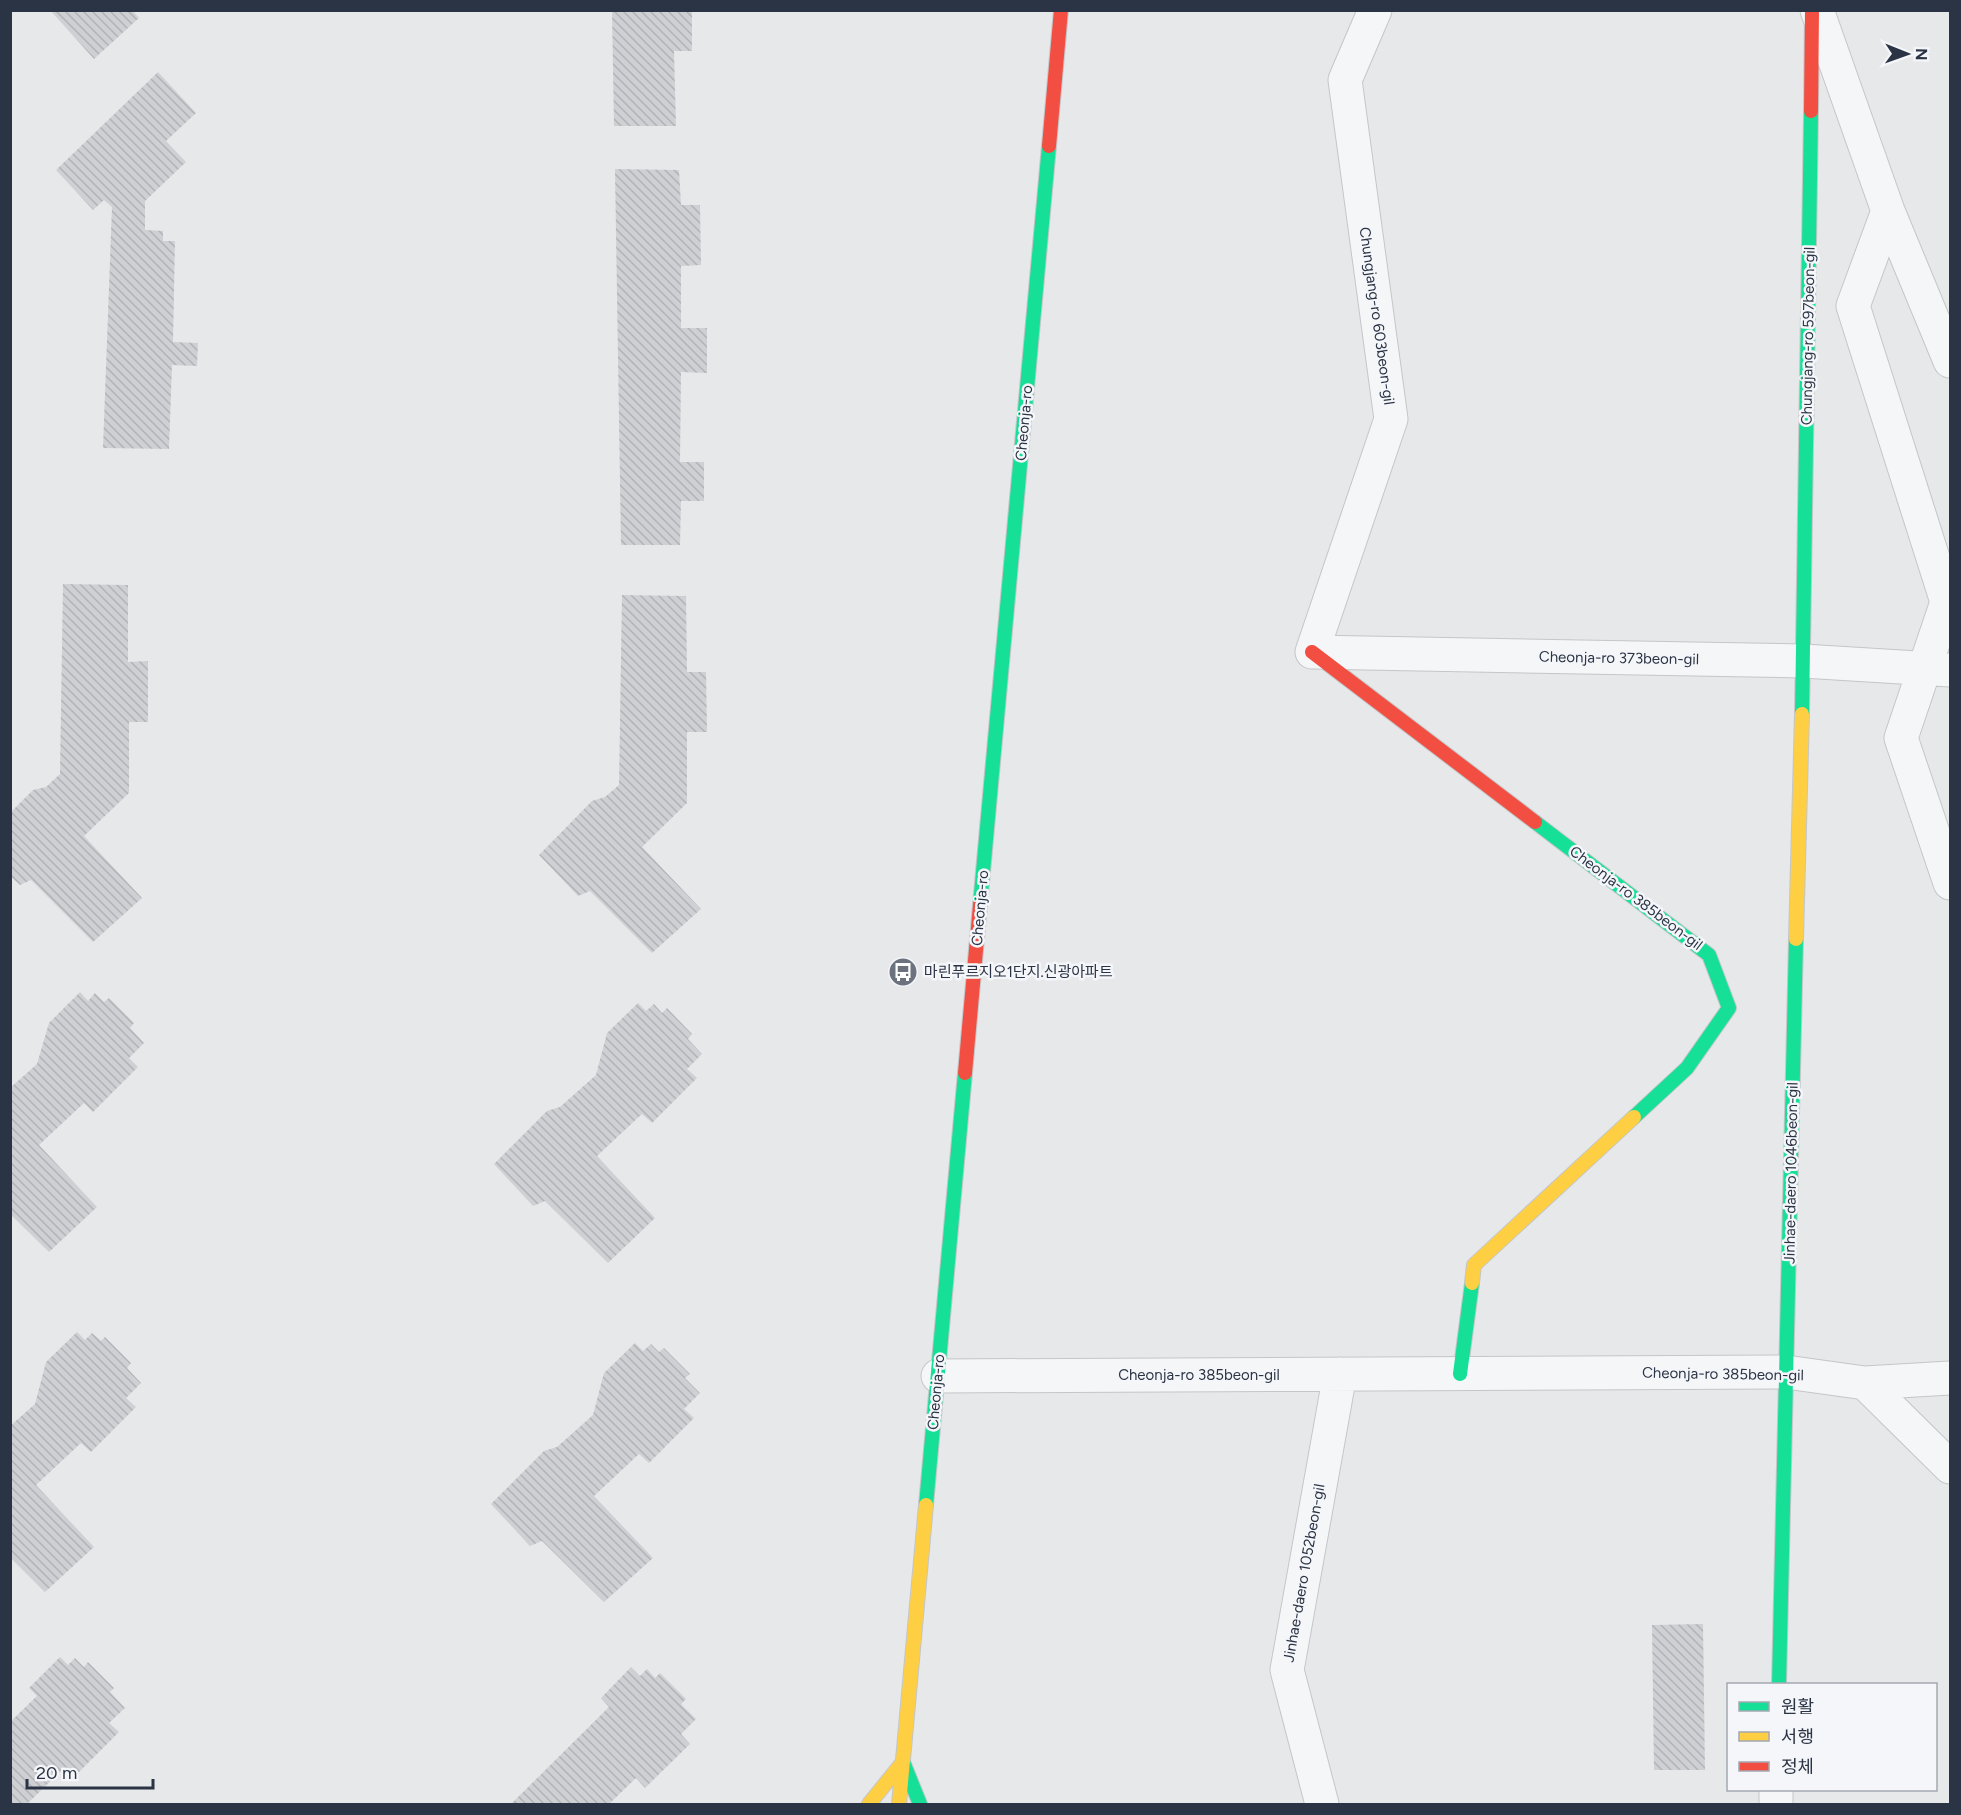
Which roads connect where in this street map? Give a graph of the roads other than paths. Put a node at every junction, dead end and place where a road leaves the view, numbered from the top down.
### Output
1 (1061, 10) edge
2 (1376, 10) edge
3 (1812, 10) edge
4 (1817, 10) edge
5 (1888, 211) junction
6 (1950, 361) edge
7 (1312, 652) junction
8 (1803, 661) junction
9 (1938, 669) edge
10 (1950, 883) edge
11 (1786, 1372) junction
12 (1340, 1374) junction
13 (1460, 1374) junction
14 (938, 1376) junction
15 (1950, 1378) edge
16 (1865, 1383) junction
17 (1950, 1467) edge
18 (1779, 1683) edge
19 (903, 1762) junction
20 (869, 1804) edge
21 (899, 1804) edge
22 (920, 1804) edge
23 (1322, 1804) edge

1 - 14 main road, Cheonja-ro
2 - 7 street, Chungjang-ro 603beon-gil
3 - 8 main road, Chungjang-ro 597beon-gil
4 - 5 street
5 - 6 street
5 - 9 street
7 - 8 street, Cheonja-ro 373beon-gil
7 - 13 main road, Cheonja-ro 385beon-gil
8 - 9 street, Cheonja-ro 373beon-gil
8 - 11 main road, Jinhae-daero 1046beon-gil
9 - 10 street
11 - 13 street, Cheonja-ro 385beon-gil
11 - 16 street, Cheonja-ro 385beon-gil
11 - 18 main road, Jinhae-daero 1046beon-gil
12 - 13 street, Cheonja-ro 385beon-gil
12 - 14 street, Cheonja-ro 385beon-gil
12 - 23 street, Jinhae-daero 1052beon-gil
14 - 19 main road, Cheonja-ro
15 - 16 street, Cheonja-ro 385beon-gil
16 - 17 street
19 - 20 main road
19 - 21 main road, Cheonja-ro
19 - 22 main road

